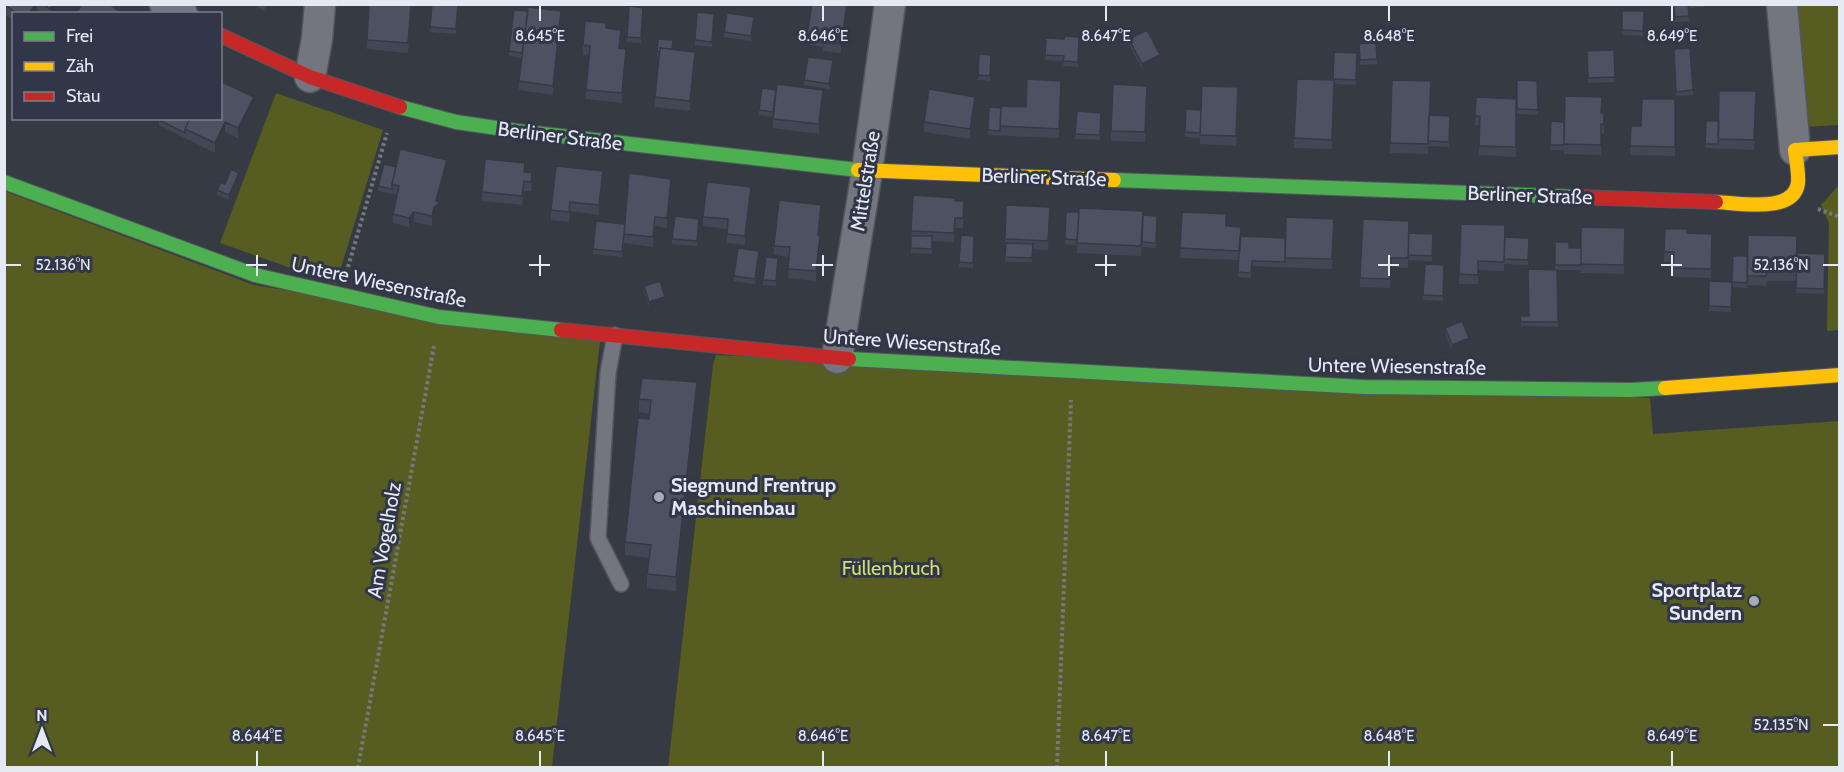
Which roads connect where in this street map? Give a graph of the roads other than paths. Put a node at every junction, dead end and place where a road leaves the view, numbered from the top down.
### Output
1 (165, 4) edge
2 (320, 4) edge
3 (890, 4) edge
4 (1782, 4) edge
5 (179, 12) edge
6 (222, 36) edge
7 (310, 77) junction
8 (1839, 147) edge
9 (1796, 150) junction
10 (867, 171) junction
11 (4, 183) edge
12 (615, 335) junction
13 (837, 358) junction
14 (1839, 375) edge
15 (621, 584) dead end

1 - 5 street
2 - 7 street
3 - 10 street, Mittelstraße
4 - 9 street
6 - 7 street, Berliner Straße
7 - 10 street, Berliner Straße
8 - 9 street
9 - 10 street, Berliner Straße
10 - 13 street, Mittelstraße
11 - 12 street, Untere Wiesenstraße
12 - 13 street, Untere Wiesenstraße
12 - 15 lane
13 - 14 street, Untere Wiesenstraße

